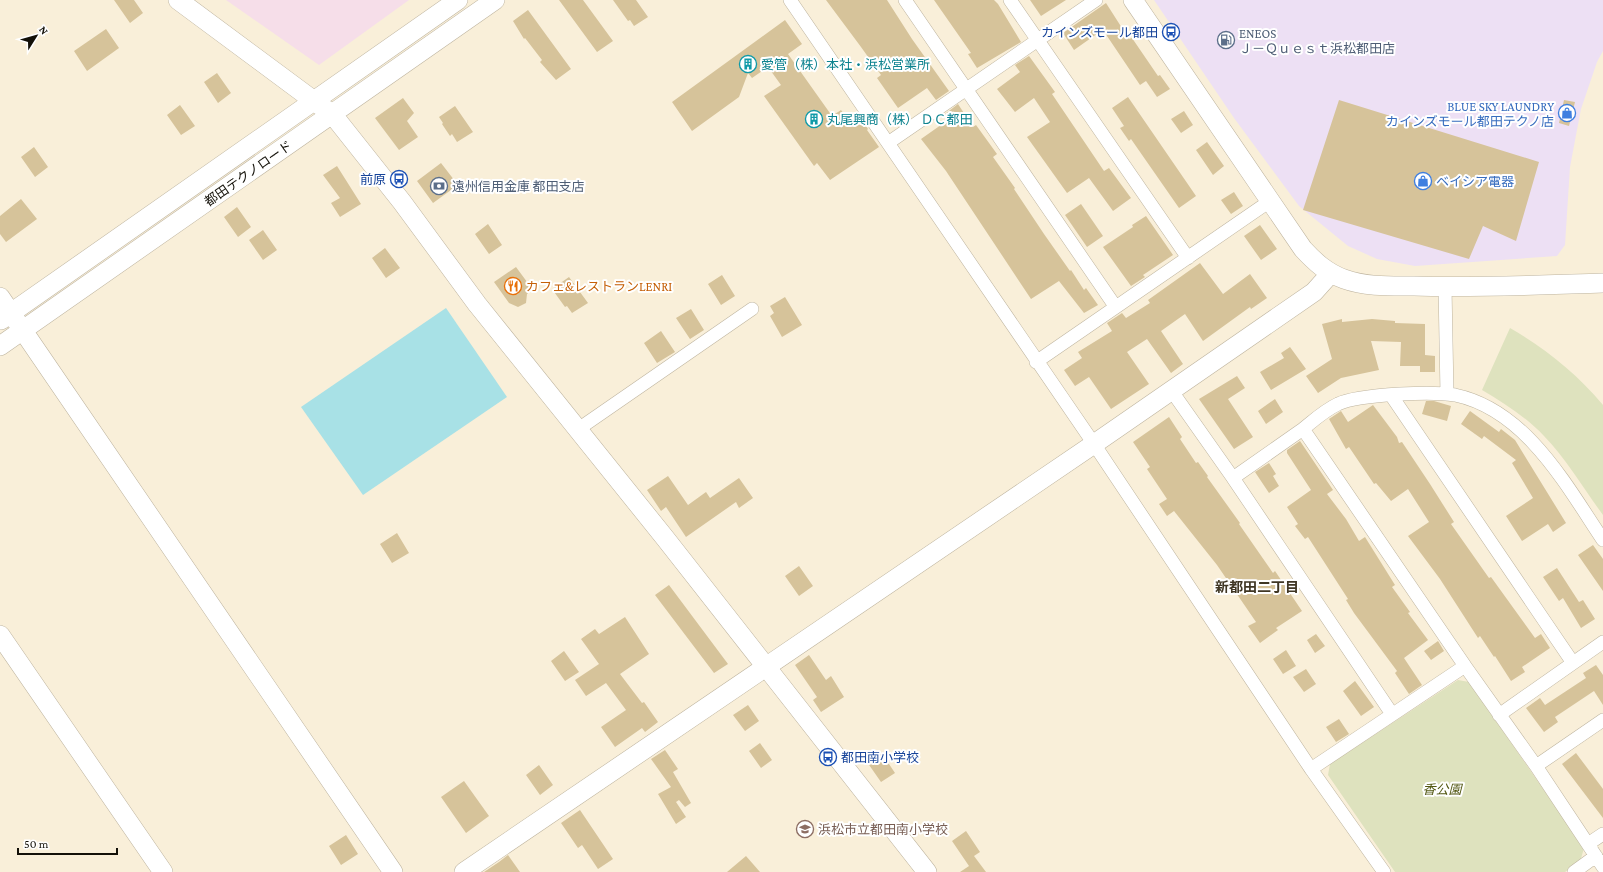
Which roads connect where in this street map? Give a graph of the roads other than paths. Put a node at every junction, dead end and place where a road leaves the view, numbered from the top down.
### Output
1 (178, 0) edge
2 (458, 0) edge
3 (495, 0) edge
4 (790, 0) edge
5 (905, 0) edge
6 (1010, 0) edge
7 (1096, 0) edge
8 (1133, 0) edge
9 (1038, 41) junction
10 (966, 90) junction
11 (314, 102) junction
12 (333, 115) junction
13 (888, 143) junction
14 (1270, 201) junction
15 (1188, 258) junction
16 (1331, 273) junction
17 (1603, 283) edge
18 (1445, 287) junction
19 (0, 297) edge
20 (1115, 306) junction
21 (752, 309) dead end
22 (5, 317) edge
23 (22, 330) junction
24 (0, 346) edge
25 (1036, 362) junction
26 (1171, 390) junction
27 (1447, 394) junction
28 (1391, 395) junction
29 (1303, 429) junction
30 (577, 430) junction
31 (1094, 444) junction
32 (1233, 478) junction
33 (1603, 540) edge
34 (0, 635) edge
35 (1603, 642) edge
36 (1574, 663) junction
37 (1465, 666) junction
38 (765, 667) junction
39 (1392, 714) junction
40 (1500, 715) junction
41 (1603, 720) edge
42 (1536, 766) junction
43 (1311, 769) junction
44 (1603, 834) edge
45 (1588, 844) junction
46 (1599, 861) edge
47 (163, 872) edge
48 (393, 872) edge
49 (464, 872) edge
50 (927, 872) edge
51 (1384, 872) edge
52 (1574, 872) edge

1 - 11 street
2 - 11 street, 都田テクノロード
3 - 12 street, 都田テクノロード
4 - 13 street
5 - 10 street
6 - 9 street
7 - 9 street
8 - 14 street
9 - 10 street
9 - 15 street
10 - 13 street
10 - 20 street
11 - 12 street
11 - 22 street, 都田テクノロード
12 - 23 street, 都田テクノロード
12 - 30 street
13 - 25 street
14 - 15 street
14 - 16 street
15 - 20 street
16 - 18 street
16 - 26 street
17 - 18 street
18 - 27 street
19 - 22 street
20 - 25 street
21 - 30 street
22 - 23 street
23 - 24 street, 都田テクノロード
23 - 48 street
25 - 31 street
26 - 31 street
26 - 32 street
27 - 28 street
27 - 33 street
28 - 29 street
28 - 36 street
29 - 32 street
29 - 37 street
30 - 38 street
31 - 38 street
31 - 43 street
32 - 39 street
34 - 47 street
35 - 36 street
36 - 40 street
37 - 39 street
37 - 40 street
38 - 49 street
38 - 50 street
39 - 43 street
40 - 42 street
41 - 42 street
42 - 45 street
43 - 51 street
44 - 45 street
45 - 46 street
46 - 52 street

